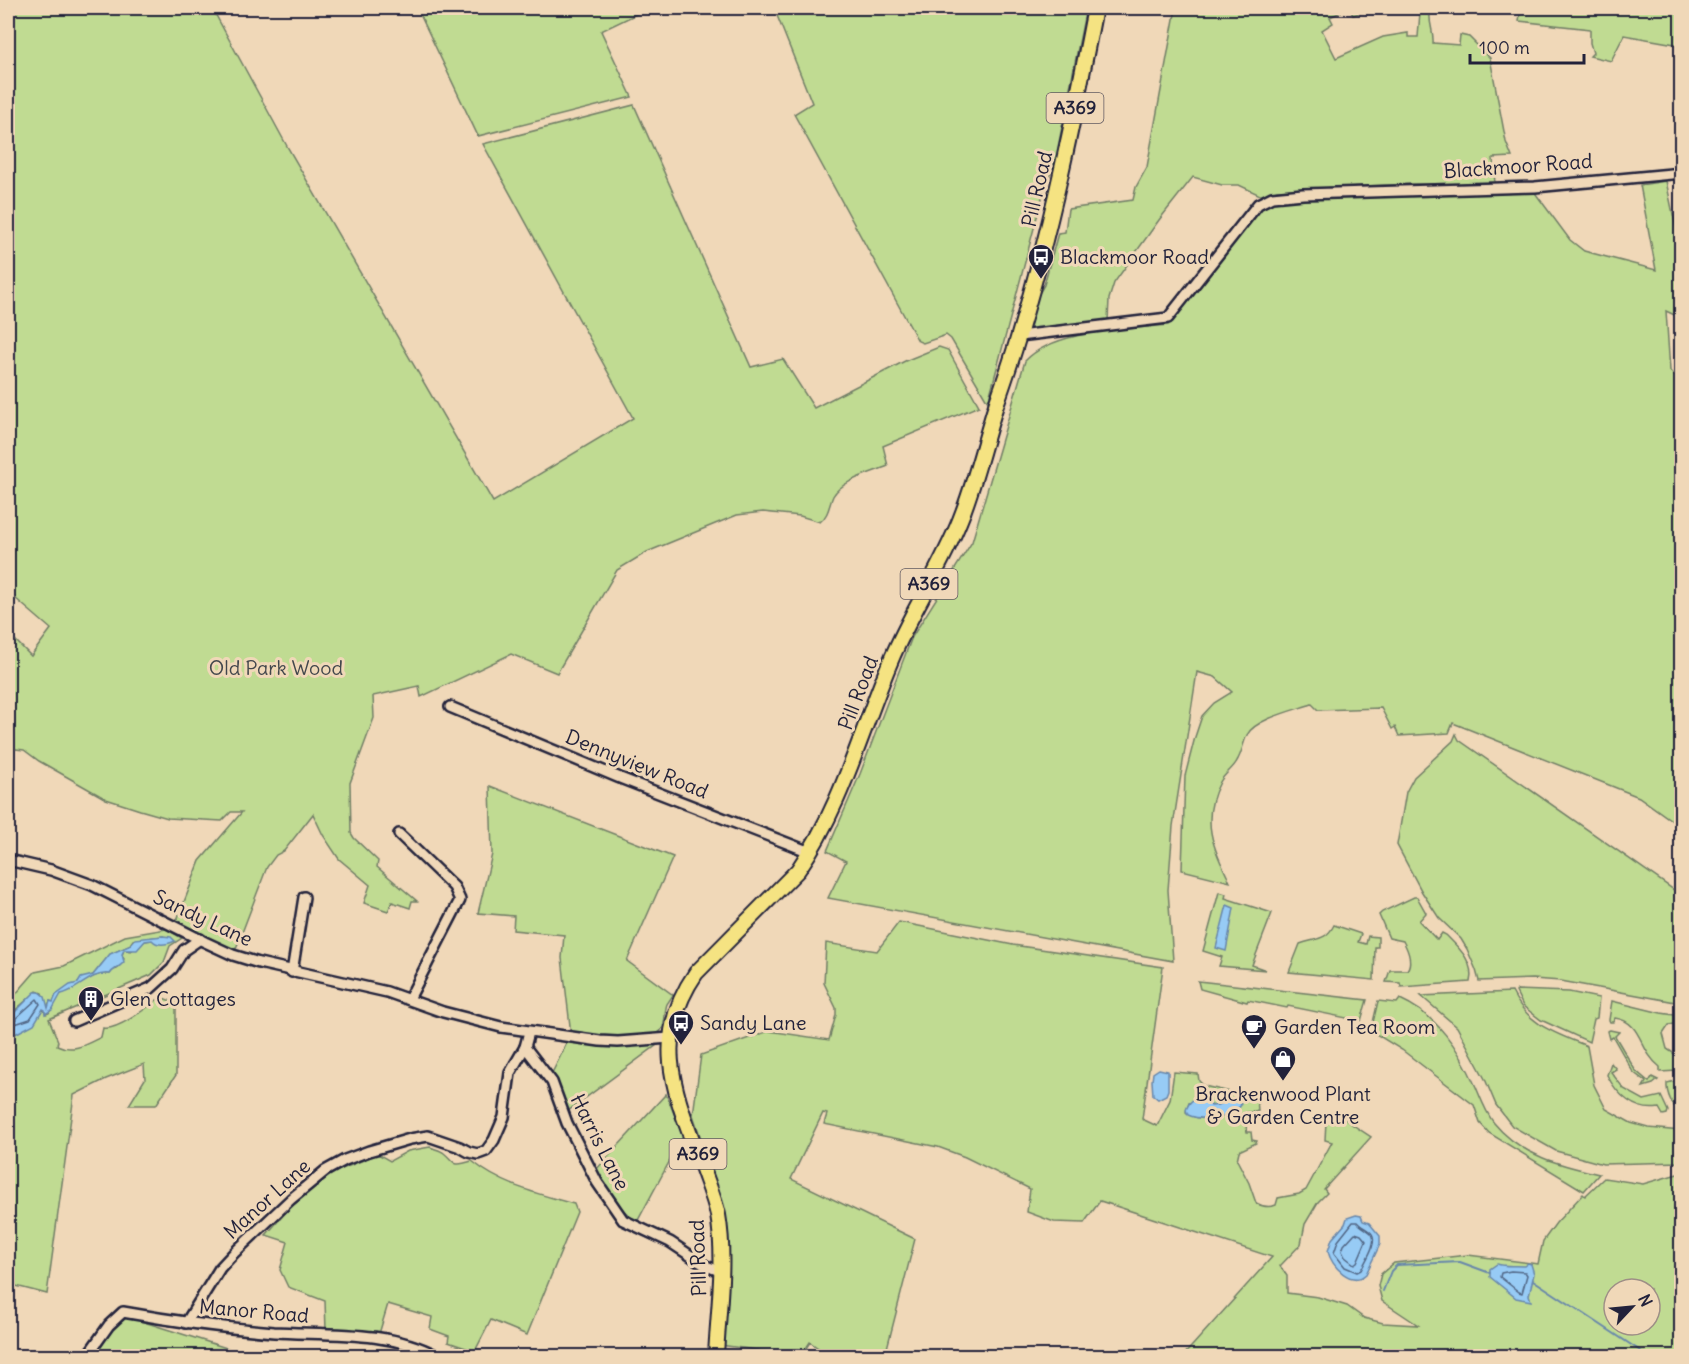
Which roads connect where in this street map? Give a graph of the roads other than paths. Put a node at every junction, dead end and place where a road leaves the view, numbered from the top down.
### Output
1 (1095, 8) edge
2 (1682, 172) edge
3 (1019, 336) junction
4 (451, 707) dead end
5 (399, 834) dead end
6 (810, 852) junction
7 (8, 860) edge
8 (304, 897) dead end
9 (200, 939) junction
10 (292, 972) junction
11 (409, 999) junction
12 (74, 1021) dead end
13 (529, 1032) junction
14 (670, 1038) junction
15 (525, 1047) junction
16 (720, 1270) junction
17 (186, 1323) junction
18 (87, 1356) edge
19 (437, 1356) edge
20 (716, 1356) edge

1 - 3 main road, Pill Road / A369
2 - 3 street, Blackmoor Road
3 - 6 main road, Pill Road / A369
4 - 6 street, Dennyview Road
5 - 11 street
6 - 14 main road, Pill Road / A369
7 - 9 street, Sandy Lane
8 - 10 street
9 - 10 street, Sandy Lane
9 - 12 street
10 - 11 street, Sandy Lane
11 - 13 street, Sandy Lane
13 - 14 street, Sandy Lane
13 - 15 street, Manor Lane
14 - 16 main road, Pill Road / A369
15 - 16 street, Harris Lane
15 - 17 street, Manor Lane
16 - 20 main road, Pill Road / A369
17 - 18 street, Manor Road
17 - 19 street, Manor Road

